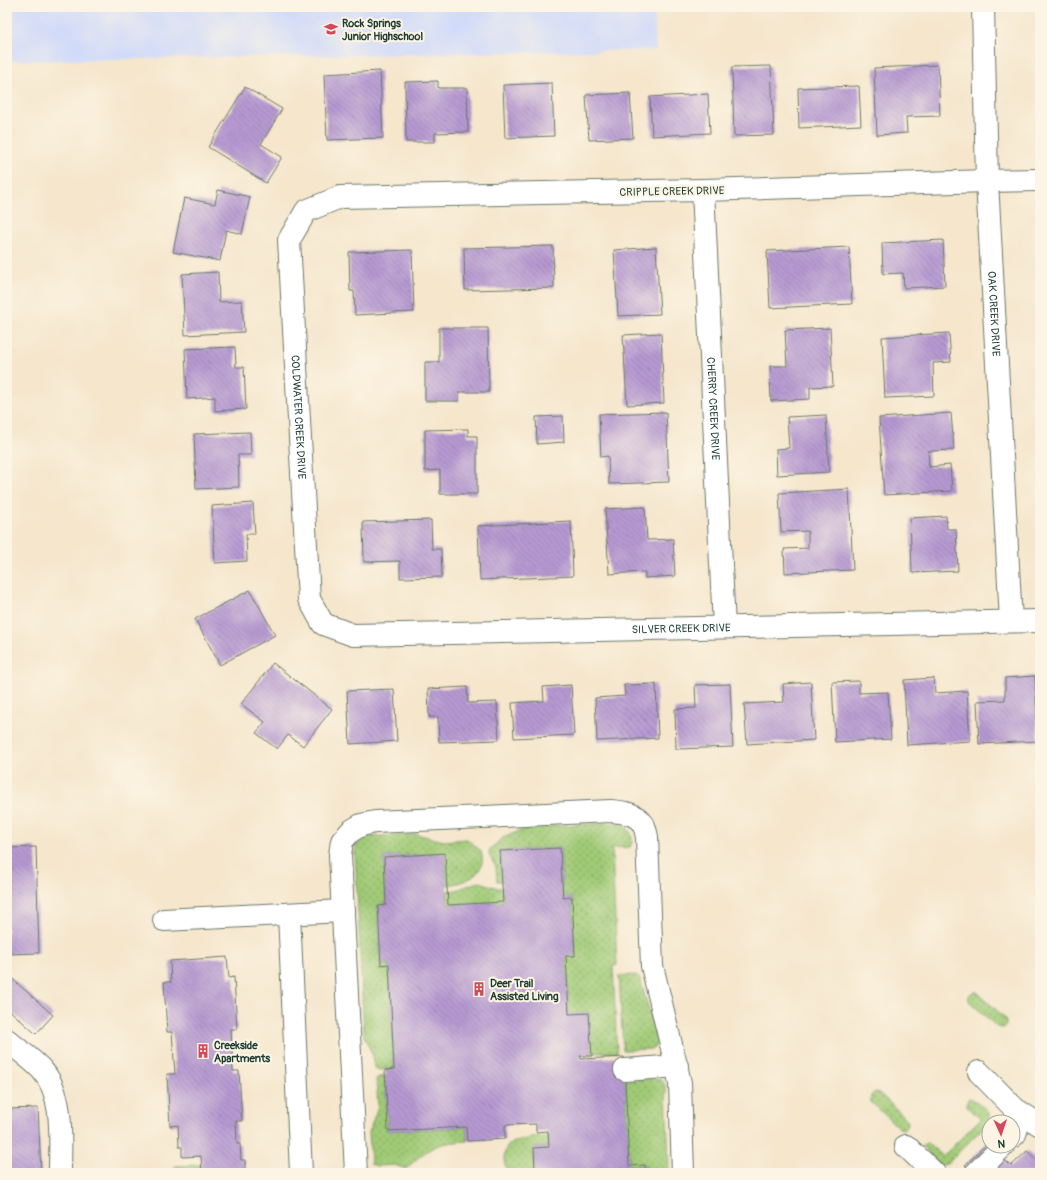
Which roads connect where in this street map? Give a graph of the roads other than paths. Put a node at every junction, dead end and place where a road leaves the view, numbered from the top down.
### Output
1 (983, 7) edge
2 (1040, 180) edge
3 (987, 181) junction
4 (702, 190) junction
5 (306, 212) joint
6 (1011, 621) junction
7 (1040, 621) edge
8 (323, 624) joint
9 (724, 626) junction
10 (343, 911) junction
11 (289, 914) junction
12 (164, 920) dead end
13 (7, 1040) edge
14 (676, 1066) junction
15 (625, 1070) dead end
16 (979, 1072) dead end
17 (1015, 1109) junction
18 (1017, 1114) edge
19 (1040, 1125) edge
20 (906, 1146) dead end
21 (995, 1154) edge
22 (60, 1173) edge
23 (302, 1173) edge
24 (356, 1173) edge
25 (683, 1173) edge
26 (934, 1173) edge
27 (976, 1173) edge

1 - 3 street, OAK CREEK DRIVE
2 - 3 street, CRIPPLE CREEK DRIVE
3 - 4 street, CRIPPLE CREEK DRIVE
3 - 6 street, OAK CREEK DRIVE
4 - 5 street, CRIPPLE CREEK DRIVE
4 - 9 street, CHERRY CREEK DRIVE
5 - 8 street, COLDWATER CREEK DRIVE
6 - 7 street, SILVER CREEK DRIVE
6 - 9 street, SILVER CREEK DRIVE
8 - 9 street, SILVER CREEK DRIVE
10 - 11 street
10 - 14 street
10 - 24 street
11 - 12 street
11 - 23 street
13 - 22 street
14 - 15 street
14 - 25 street
16 - 17 street
17 - 18 street
17 - 19 street
20 - 26 street
21 - 27 street

